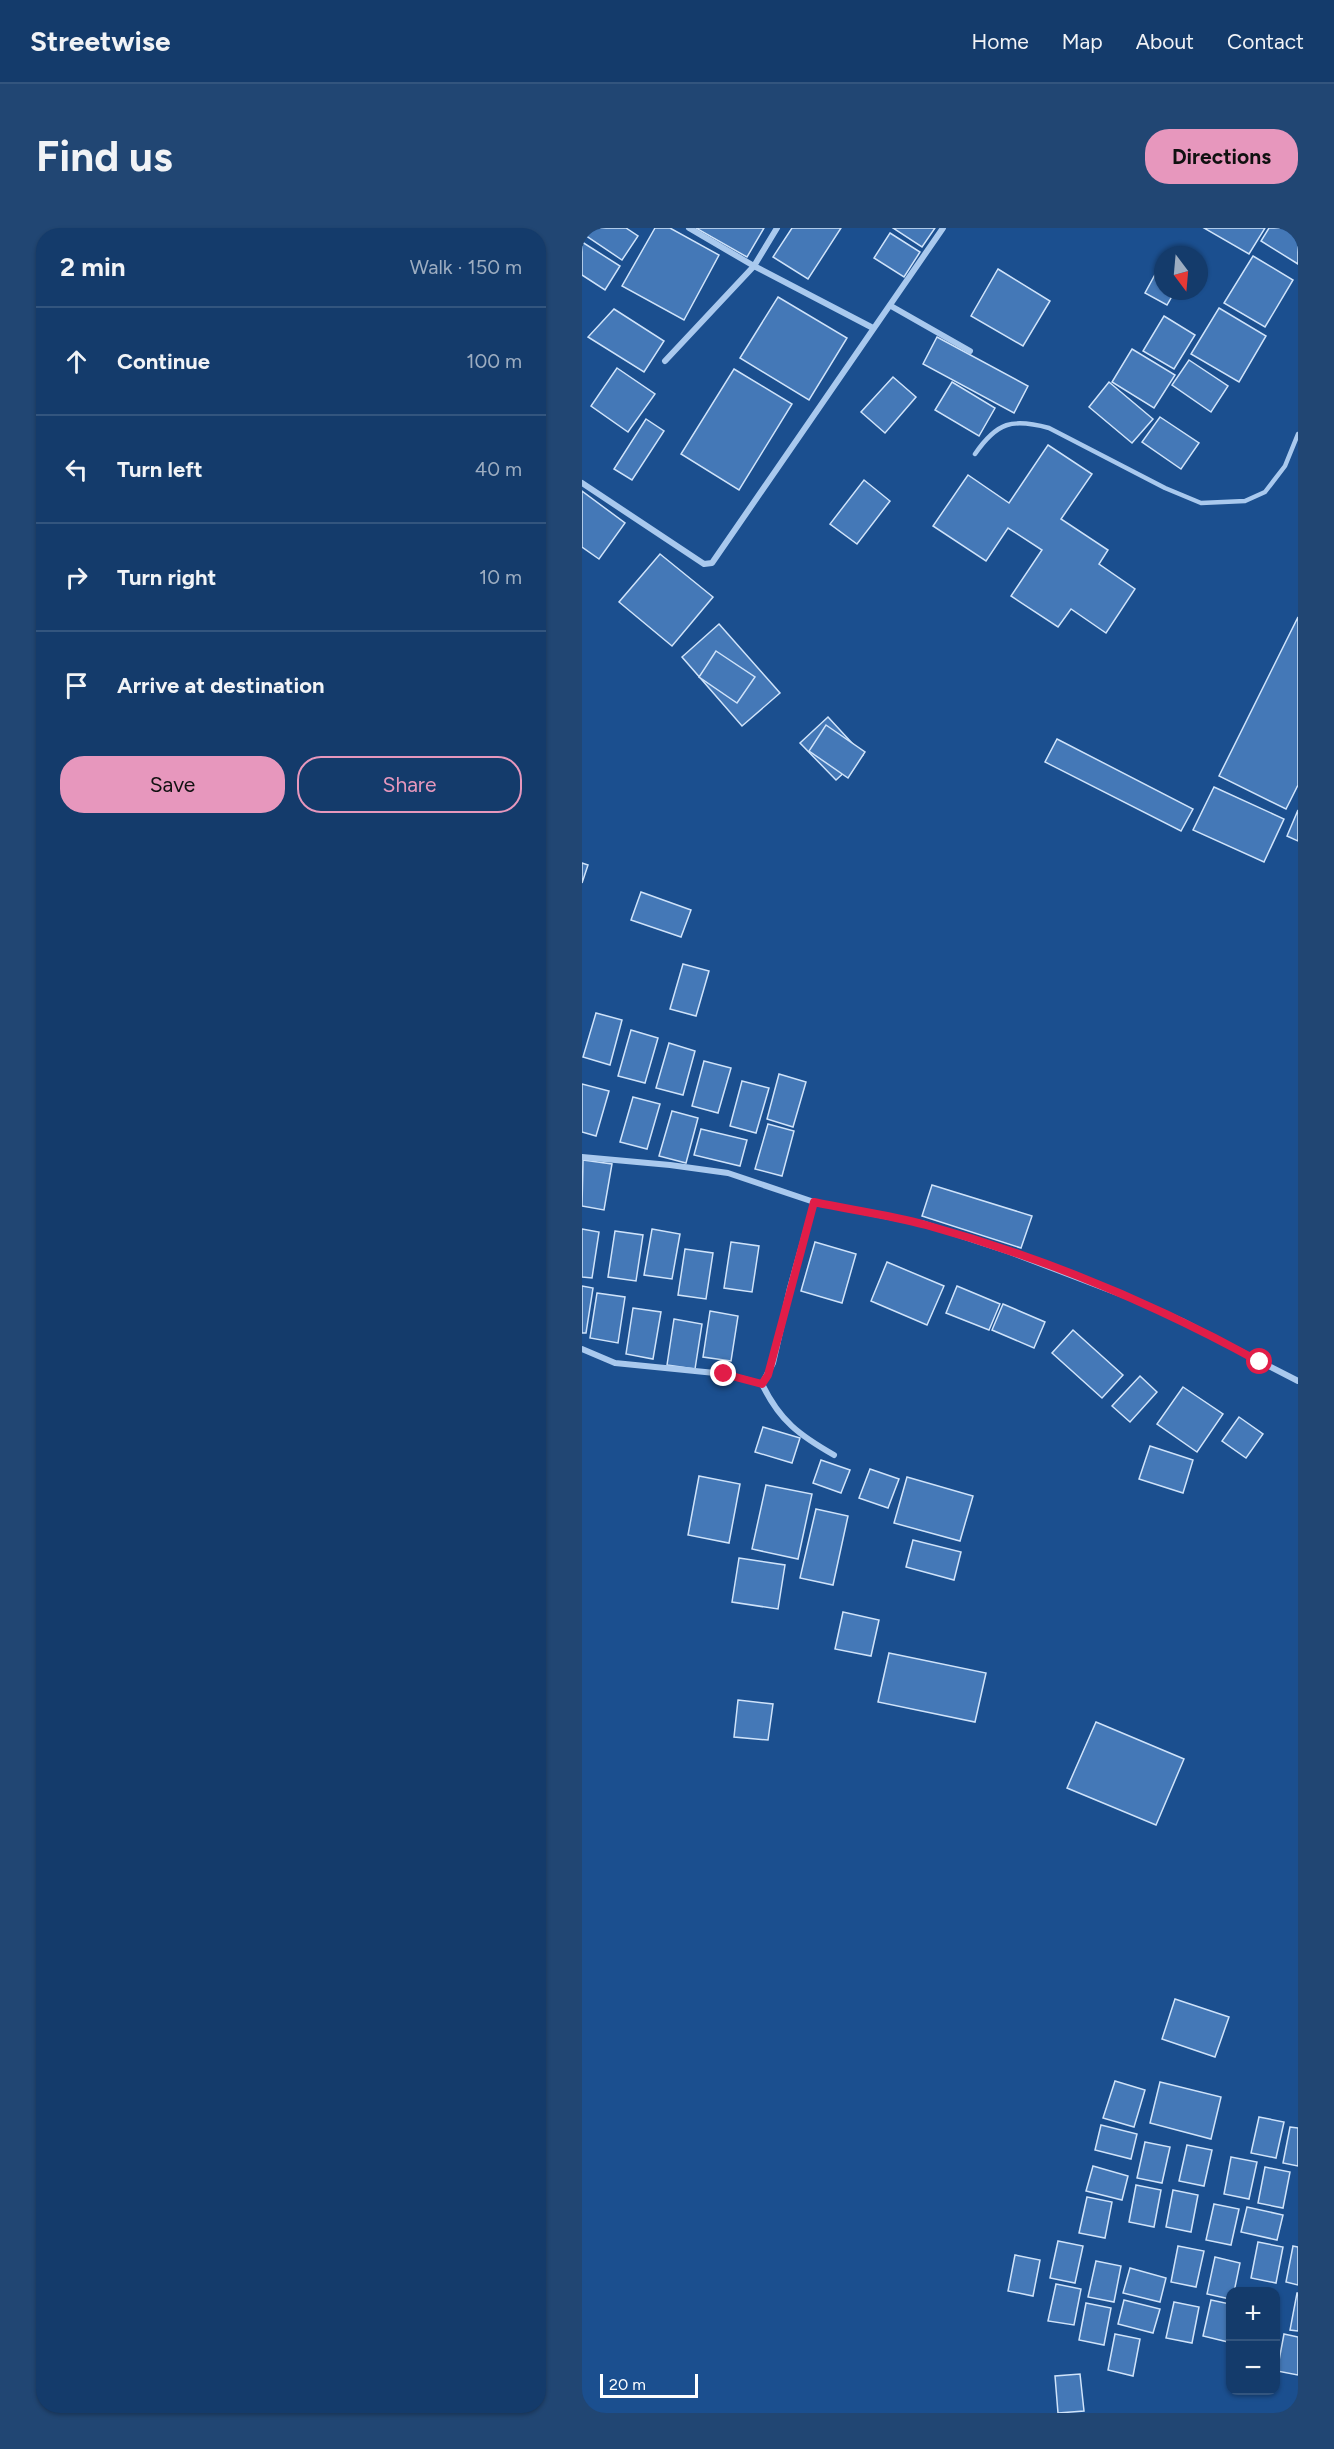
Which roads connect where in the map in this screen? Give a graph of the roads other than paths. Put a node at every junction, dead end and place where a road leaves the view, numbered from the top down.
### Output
1 (689, 228) edge
2 (777, 228) edge
3 (943, 228) edge
4 (754, 266) junction
5 (891, 306) junction
6 (873, 328) junction
7 (970, 351) dead end
8 (665, 361) dead end
9 (1298, 434) edge
10 (975, 454) dead end
11 (582, 483) edge
12 (582, 1156) edge
13 (814, 1202) junction
14 (582, 1349) edge
15 (1298, 1381) edge
16 (762, 1384) junction
17 (834, 1455) dead end

1 - 4 street
2 - 4 street
3 - 5 street
4 - 6 street
4 - 8 street
5 - 6 street
5 - 7 street
6 - 11 street
9 - 10 lane
12 - 13 street
13 - 15 street
13 - 16 street
14 - 16 street
16 - 17 street

